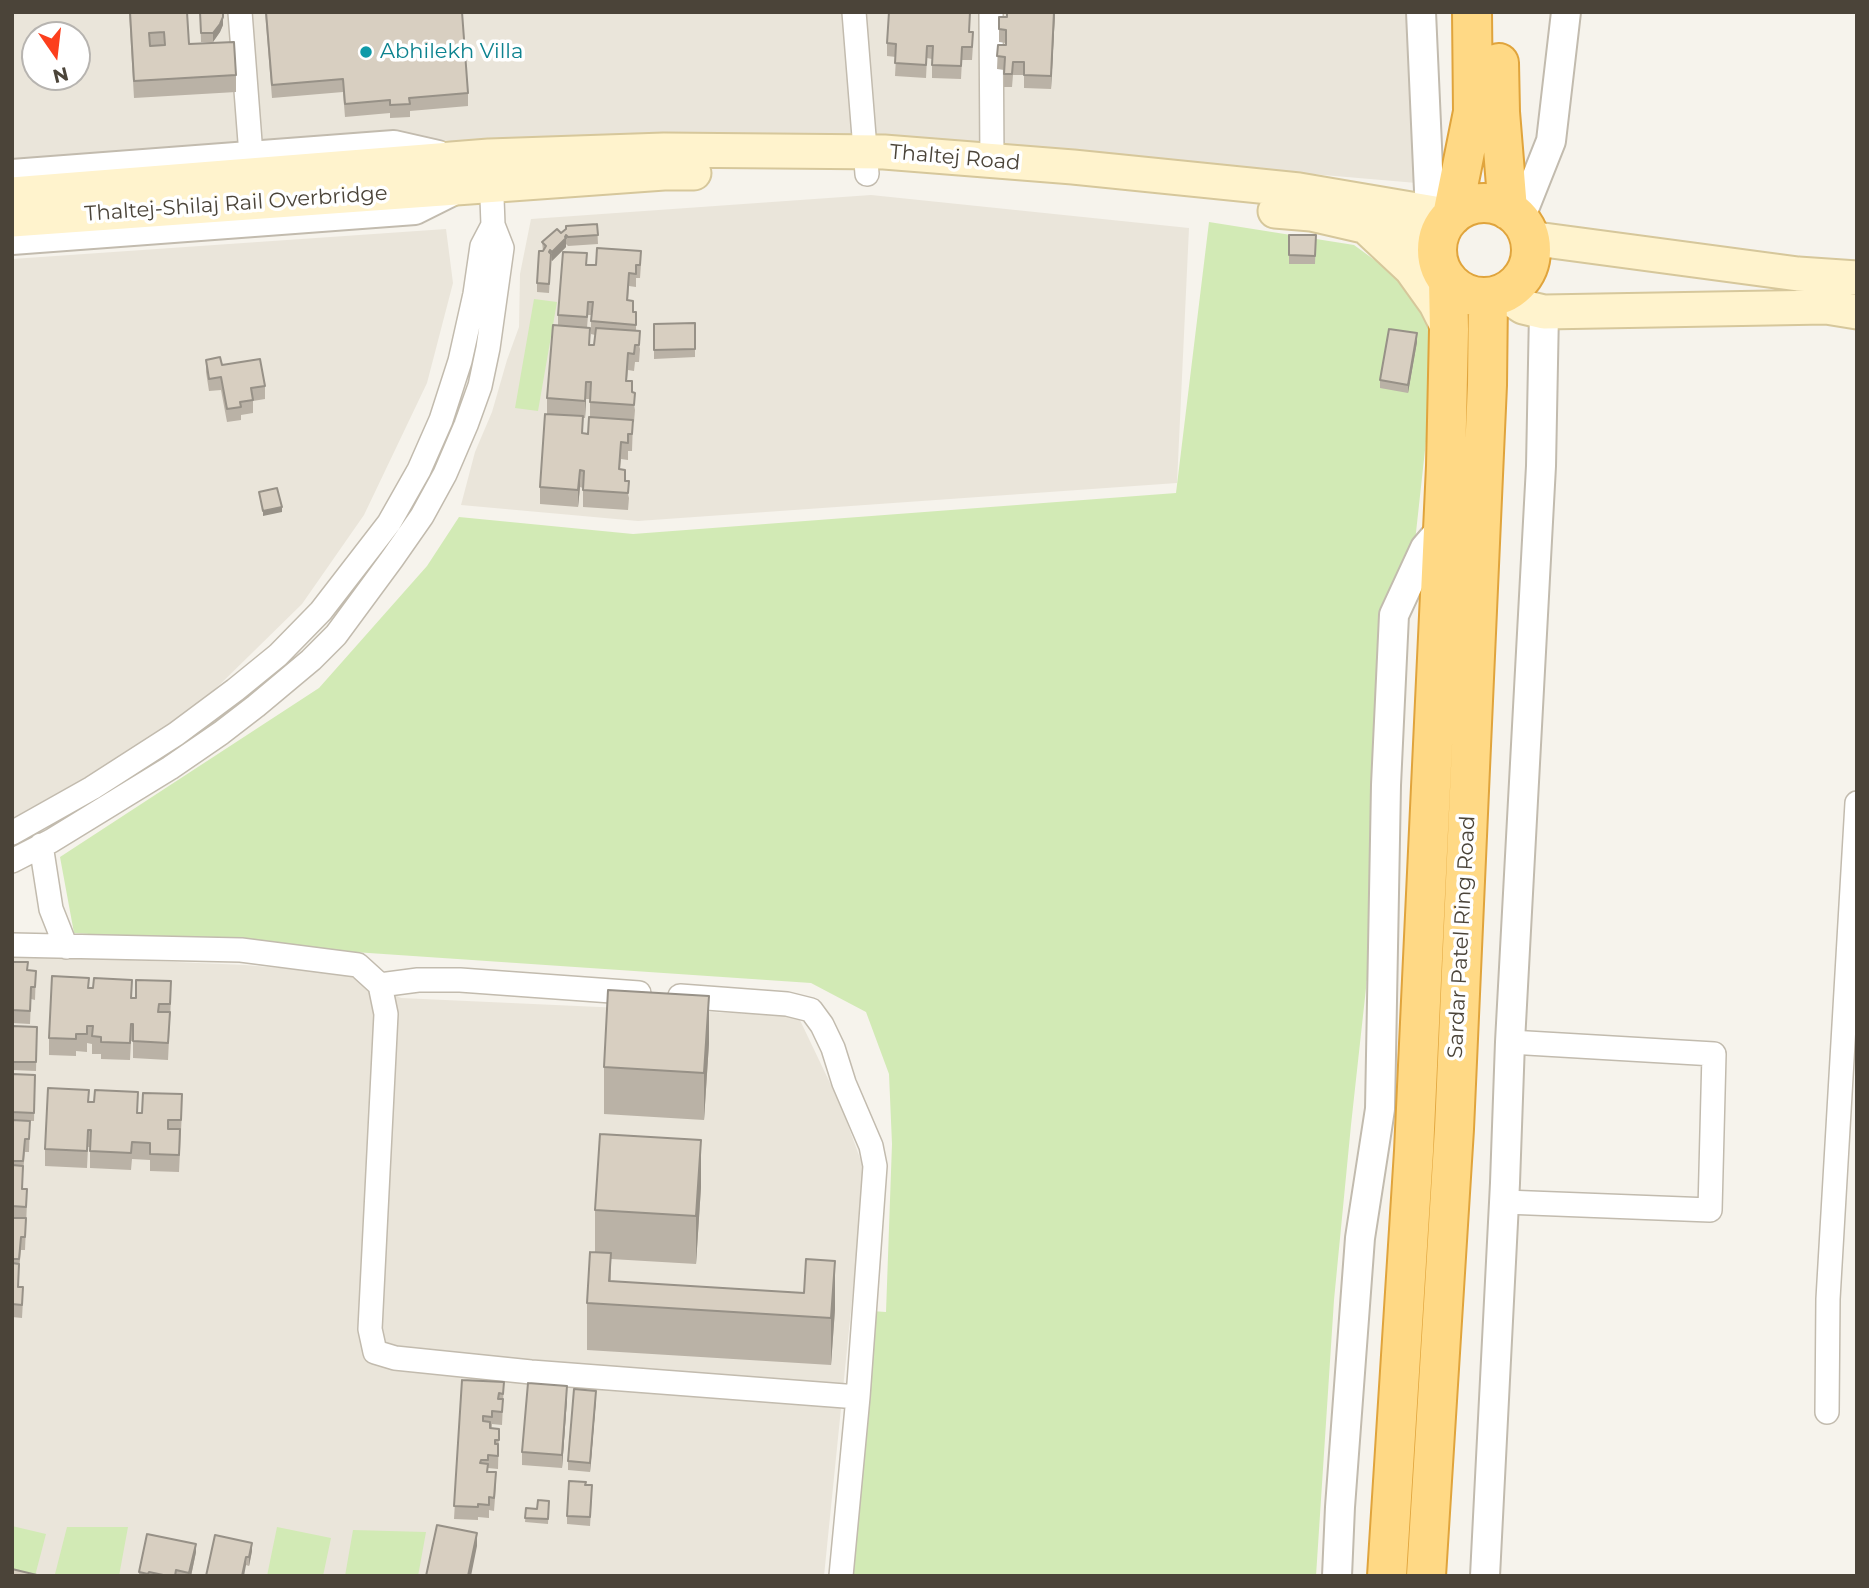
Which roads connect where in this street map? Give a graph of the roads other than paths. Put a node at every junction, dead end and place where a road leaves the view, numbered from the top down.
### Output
1 (240, 12) edge
2 (854, 12) edge
3 (991, 12) edge
4 (1421, 12) edge
5 (1472, 12) edge
6 (1499, 12) edge
7 (1566, 12) edge
8 (251, 155) junction
9 (992, 161) junction
10 (865, 163) junction
11 (491, 171) junction
12 (457, 173) junction
13 (12, 174) edge
14 (383, 179) junction
15 (12, 194) edge
16 (12, 220) edge
17 (1519, 222) junction
18 (1440, 224) junction
19 (493, 225) junction
20 (1366, 227) junction
21 (12, 240) edge
22 (1857, 278) edge
23 (1448, 281) junction
24 (1495, 295) junction
25 (1857, 312) edge
26 (1544, 313) junction
27 (1449, 330) junction
28 (1443, 527) junction
29 (1857, 803) edge
30 (12, 833) edge
31 (41, 845) junction
32 (12, 861) edge
33 (12, 945) edge
34 (66, 947) junction
35 (380, 985) junction
36 (1510, 1042) junction
37 (1849, 1072) edge
38 (1504, 1202) junction
39 (858, 1397) junction
40 (1827, 1412) dead end
41 (841, 1576) edge
42 (1337, 1576) edge
43 (1387, 1576) edge
44 (1426, 1576) edge
45 (1485, 1576) edge

1 - 8 street
2 - 10 street
3 - 9 street
4 - 18 street
5 - 18 highway
6 - 17 highway
7 - 17 street
8 - 12 street
8 - 13 street
9 - 10 main road, Thaltej Road
9 - 18 main road, Thaltej Road
10 - 11 main road, Thaltej-Shilaj Rail Overbridge
10 - 20 main road
11 - 12 main road, Thaltej-Shilaj Rail Overbridge
11 - 19 street
12 - 14 main road, Thaltej-Shilaj Rail Overbridge
12 - 21 street
14 - 15 main road, Thaltej-Shilaj Rail Overbridge
14 - 16 main road, Thaltej-Shilaj Rail Overbridge
17 - 18 highway
17 - 22 main road
17 - 24 highway
18 - 20 main road
18 - 23 highway
19 - 30 street
19 - 31 street
20 - 27 main road
23 - 24 highway
23 - 27 highway, Sardar Patel Ring Road
24 - 26 main road
24 - 44 highway, Sardar Patel Ring Road
25 - 26 main road
26 - 36 street
27 - 28 highway, Sardar Patel Ring Road
28 - 42 street
28 - 43 highway, Sardar Patel Ring Road
29 - 37 street
31 - 32 street
31 - 34 street
33 - 34 street
34 - 35 street
35 - 39 street
35 - 39 street
36 - 38 street
36 - 38 street
37 - 40 street
38 - 45 street
39 - 41 street

